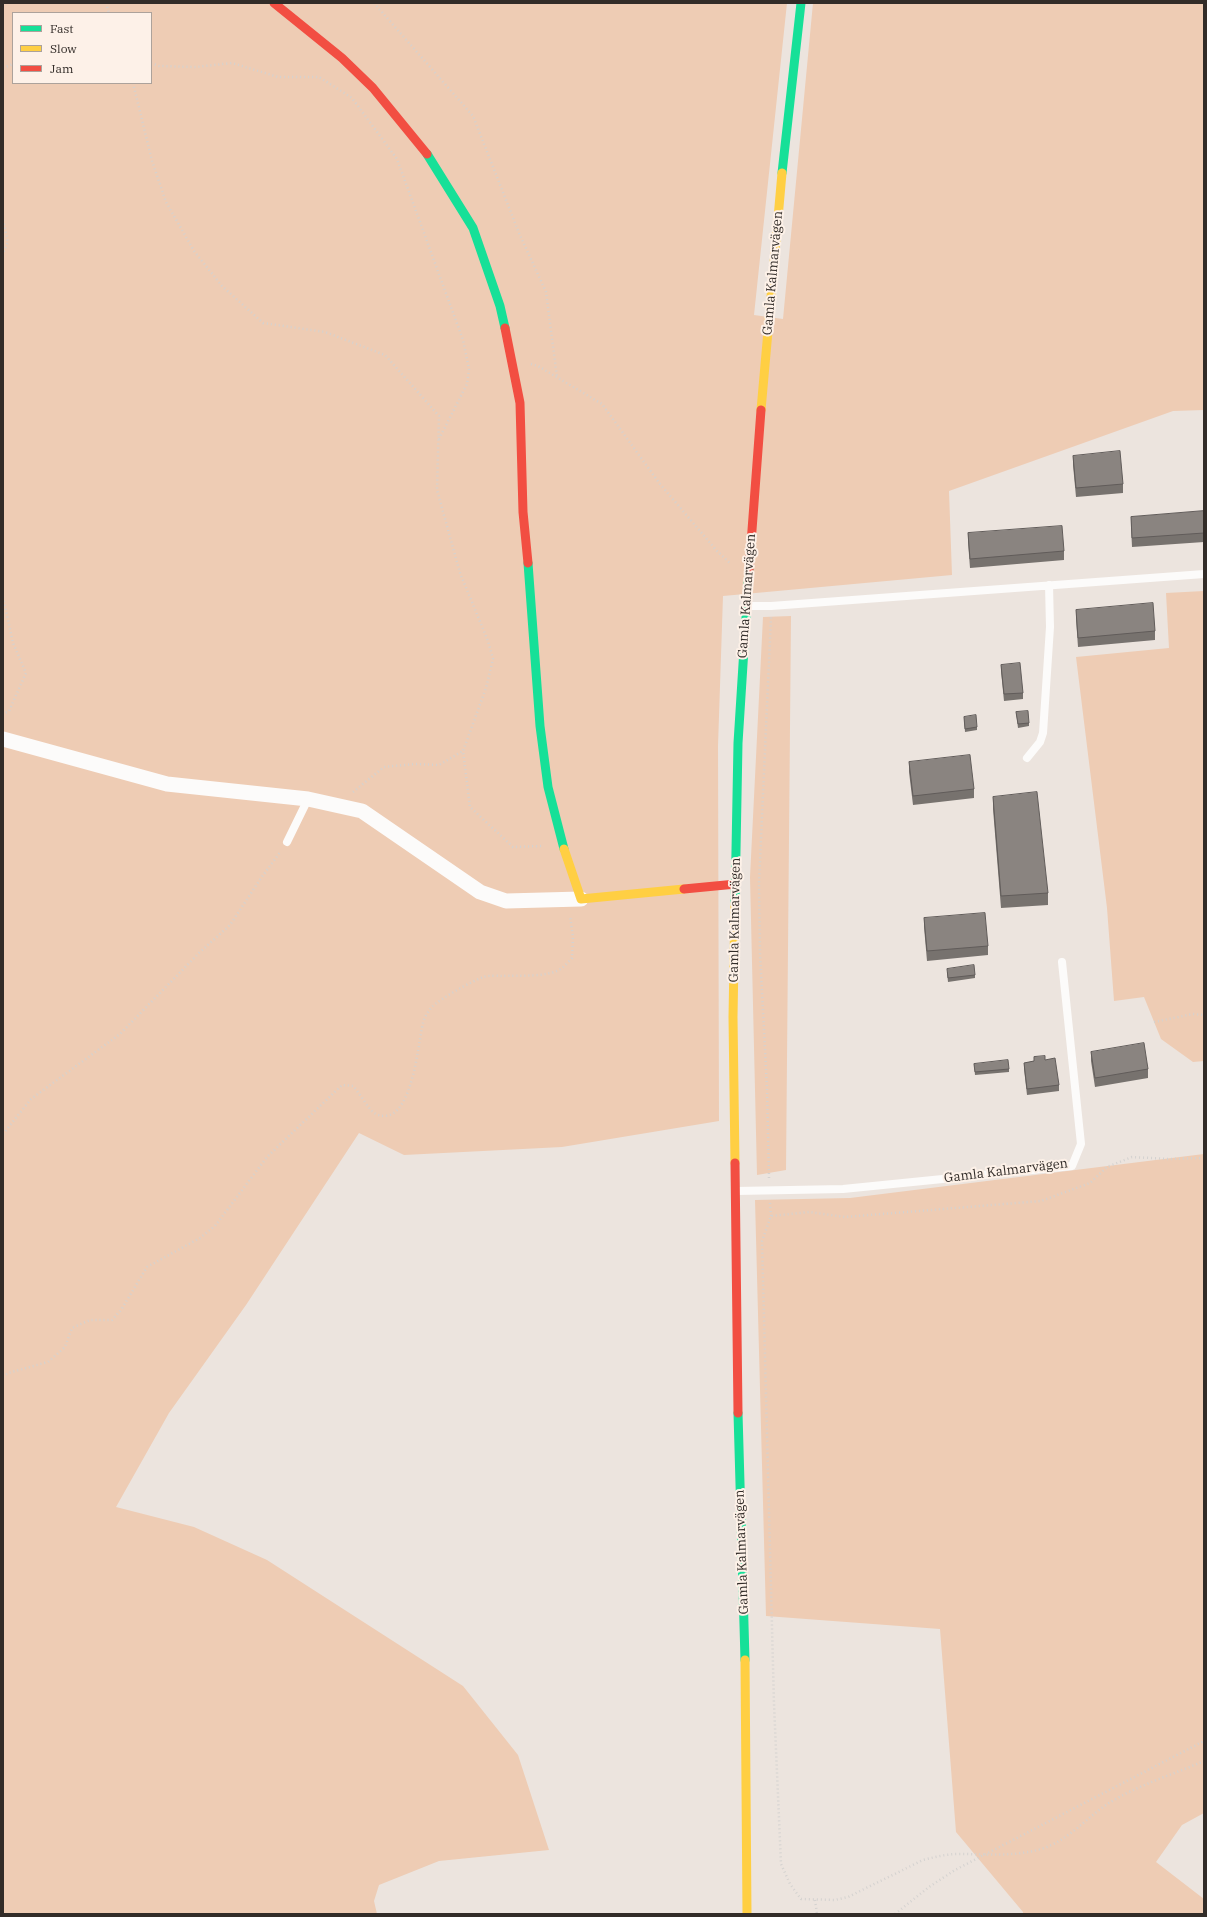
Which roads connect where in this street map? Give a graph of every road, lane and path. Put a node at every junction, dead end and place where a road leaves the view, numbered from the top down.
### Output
1 (274, 3) edge
2 (374, 3) edge
3 (801, 3) edge
4 (152, 63) edge
5 (133, 84) edge
6 (3, 220) edge
7 (3, 254) edge
8 (511, 358) junction
9 (557, 377) junction
10 (438, 442) junction
11 (748, 571) junction
12 (1204, 574) edge
13 (1049, 585) junction
14 (3, 597) edge
15 (746, 606) junction
16 (771, 606) junction
17 (3, 611) edge
18 (6, 613) junction
19 (3, 714) edge
20 (3, 739) edge
21 (464, 751) junction
22 (1027, 758) dead end
23 (308, 799) junction
24 (338, 805) junction
25 (287, 842) joint
26 (547, 848) dead end
27 (736, 884) junction
28 (575, 899) junction
29 (1062, 962) dead end
30 (1204, 1015) edge
31 (1154, 1022) dead end
32 (3, 1134) edge
33 (1204, 1158) edge
34 (769, 1190) junction
35 (735, 1191) junction
36 (771, 1216) junction
37 (3, 1377) edge
38 (1204, 1741) edge
39 (1204, 1761) edge
40 (981, 1855) junction
41 (815, 1900) junction
42 (747, 1914) edge
43 (817, 1914) edge
44 (895, 1914) edge

1 - 8 street
2 - 9 path
3 - 11 street, Gamla Kalmarvägen
4 - 10 path
5 - 10 path
6 - 7 path
8 - 9 path
8 - 28 street
9 - 11 path
10 - 21 path
11 - 15 street, Gamla Kalmarvägen
12 - 13 lane
13 - 16 lane
13 - 22 lane
14 - 18 path
15 - 16 lane
15 - 27 street, Gamla Kalmarvägen
16 - 34 path
17 - 18 path
18 - 19 path
20 - 23 street
21 - 24 path
21 - 26 path
23 - 24 street
23 - 25 lane
24 - 28 street
25 - 32 path
27 - 28 street
27 - 35 street, Gamla Kalmarvägen
28 - 37 path
29 - 34 lane, Gamla Kalmarvägen
30 - 31 path
33 - 36 path
34 - 35 lane, Gamla Kalmarvägen
34 - 36 path
35 - 42 street, Gamla Kalmarvägen
36 - 41 path
38 - 40 path
39 - 40 path
40 - 41 path
40 - 44 path
41 - 43 path

